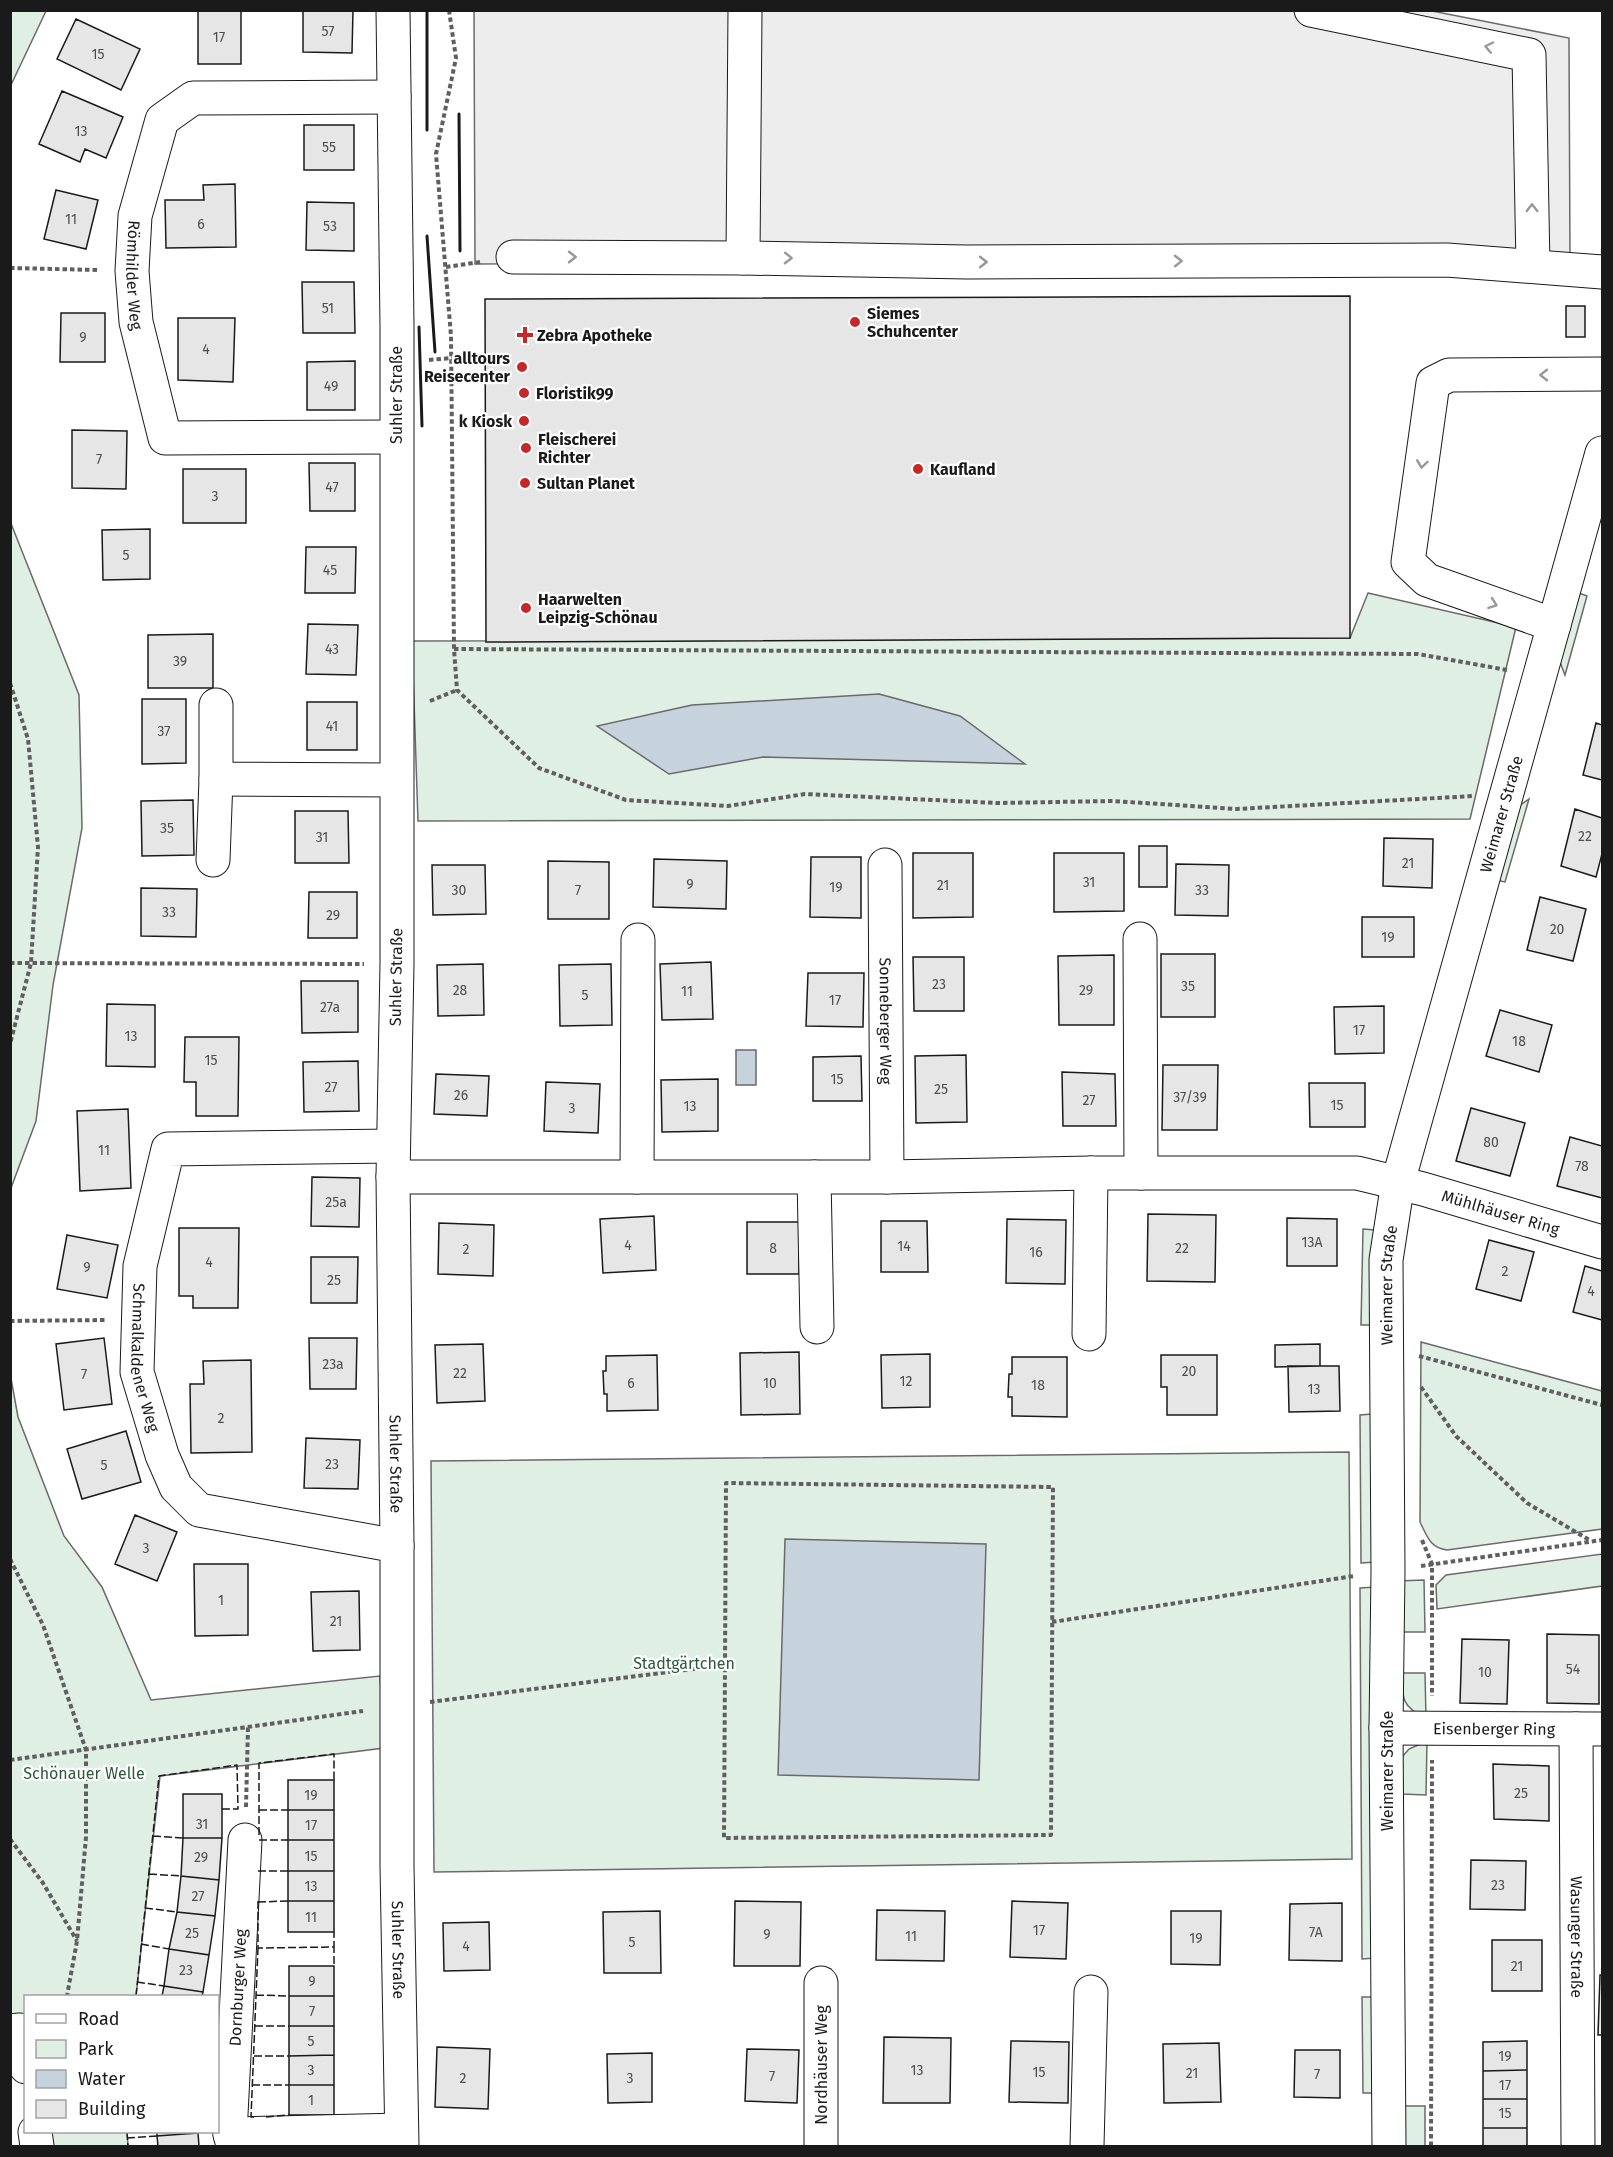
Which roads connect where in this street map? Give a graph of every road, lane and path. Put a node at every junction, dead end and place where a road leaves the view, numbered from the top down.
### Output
1 (393, 10) edge
2 (449, 10) edge
3 (745, 10) edge
4 (1311, 10) edge
5 (394, 97) junction
6 (513, 257) dead end
7 (743, 258) junction
8 (1533, 266) junction
9 (10, 268) edge
10 (132, 271) junction
11 (1602, 272) edge
12 (1602, 374) edge
13 (396, 437) junction
14 (1602, 458) edge
15 (1554, 625) junction
16 (454, 649) junction
17 (1539, 676) junction
18 (10, 683) edge
19 (216, 705) dead end
20 (216, 779) junction
21 (396, 780) junction
22 (1506, 794) junction
23 (213, 860) dead end
24 (885, 865) dead end
25 (1140, 939) dead end
26 (638, 940) dead end
27 (10, 963) edge
28 (31, 963) junction
29 (397, 964) junction
30 (10, 1044) edge
31 (393, 1162) junction
32 (1090, 1173) junction
33 (1141, 1173) junction
34 (637, 1177) junction
35 (814, 1177) junction
36 (886, 1177) junction
37 (1398, 1182) junction
38 (1602, 1242) edge
39 (138, 1319) junction
40 (10, 1321) edge
41 (817, 1328) dead end
42 (1089, 1334) dead end
43 (1415, 1363) dead end
44 (1415, 1379) dead end
45 (1602, 1405) edge
46 (1419, 1532) dead end
47 (1602, 1539) edge
48 (1592, 1541) junction
49 (397, 1546) junction
50 (10, 1558) edge
51 (1432, 1564) junction
52 (1388, 1570) junction
53 (1052, 1622) junction
54 (725, 1665) junction
55 (396, 1706) junction
56 (248, 1727) junction
57 (1386, 1728) junction
58 (1432, 1728) junction
59 (1589, 1729) edge
60 (86, 1750) junction
61 (10, 1760) edge
62 (10, 1839) edge
63 (245, 1840) joint
64 (77, 1941) junction
65 (821, 1983) dead end
66 (1091, 1992) dead end
67 (67, 1995) edge
68 (10, 2031) edge
69 (24, 2055) edge
70 (1589, 2061) edge
71 (401, 2138) edge
72 (232, 2140) edge
73 (821, 2146) edge
74 (1087, 2146) edge
75 (1389, 2146) edge
76 (1431, 2146) edge
77 (1578, 2146) edge

1 - 5 street, Suhler Straße
2 - 16 path
3 - 7 street
8 -> 4 street
5 - 10 street, Römhilder Weg
5 - 13 street, Suhler Straße
6 -> 7 street
7 -> 8 street
8 - 11 street
9 - 10 path
10 - 13 street, Römhilder Weg
12 -> 15 street
13 - 21 street, Suhler Straße
14 - 15 street, Weimarer Straße
15 - 17 street, Weimarer Straße
16 - 17 path
16 - 22 path
17 - 22 street, Weimarer Straße
18 - 28 path
19 - 20 street
20 - 21 street
20 - 23 street
21 - 29 street, Suhler Straße
22 - 37 street, Weimarer Straße
24 - 36 street, Sonneberger Weg
25 - 33 street
26 - 34 street
27 - 28 path
28 - 29 path
28 - 30 path
29 - 31 street, Suhler Straße
31 - 34 street
31 - 39 street, Schmalkaldener Weg
31 - 49 street, Suhler Straße
32 - 33 street
32 - 36 street
32 - 42 street
33 - 37 street
34 - 35 street
35 - 36 street
35 - 41 street
37 - 38 street, Mühlhäuser Ring
37 - 52 street, Weimarer Straße
39 - 40 path
39 - 49 street, Schmalkaldener Weg
43 - 45 path
44 - 48 path
46 - 51 path
47 - 48 path
48 - 51 path
49 - 55 street, Suhler Straße
50 - 60 path
51 - 52 path
51 - 58 path
52 - 53 path
52 - 57 street, Weimarer Straße
53 - 54 path
53 - 54 path
54 - 55 path
55 - 56 path
55 - 71 street, Suhler Straße
56 - 60 path
56 - 63 path
57 - 58 street, Eisenberger Ring
57 - 75 street, Weimarer Straße
58 - 59 street, Eisenberger Ring
58 - 76 path
59 - 70 street, Wasunger Straße
60 - 61 path
60 - 64 path
62 - 64 path
63 - 72 street, Dornburger Weg
64 - 67 path
65 - 73 street, Nordhäuser Weg
66 - 74 street
68 - 69 street
70 - 77 street, Wasunger Straße
71 - 72 street, Dornburger Weg

